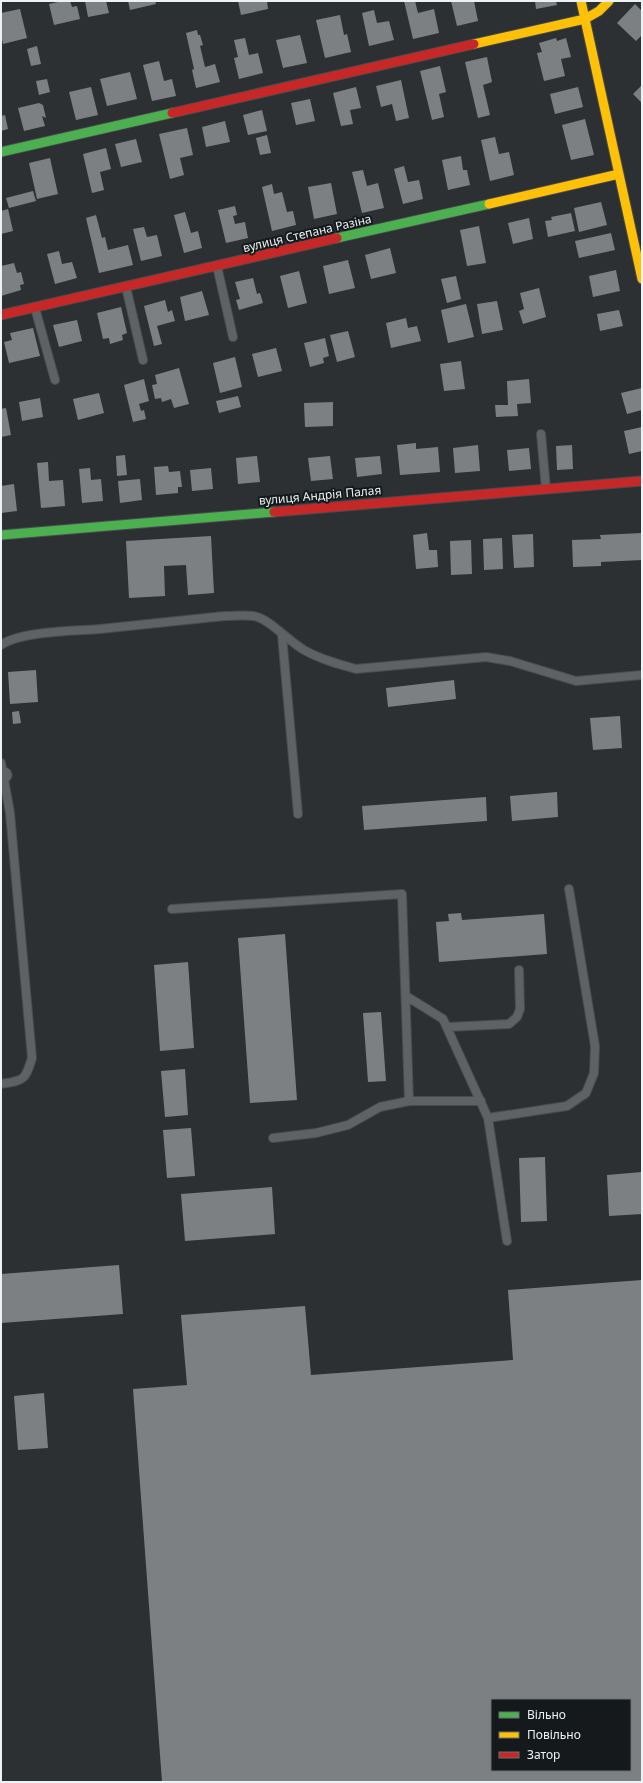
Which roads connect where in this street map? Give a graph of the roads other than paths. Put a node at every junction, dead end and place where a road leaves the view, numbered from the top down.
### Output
1 (581, 1) edge
2 (610, 1) edge
3 (585, 19) junction
4 (1, 152) edge
5 (619, 174) junction
6 (637, 233) edge
7 (217, 266) junction
8 (642, 279) edge
9 (126, 287) junction
10 (34, 307) junction
11 (1, 315) edge
12 (233, 336) dead end
13 (143, 360) dead end
14 (55, 380) dead end
15 (541, 434) dead end
16 (642, 481) edge
17 (546, 488) junction
18 (1, 534) edge
19 (282, 635) junction
20 (1, 645) edge
21 (642, 675) edge
22 (2, 771) edge
23 (298, 814) dead end
24 (569, 889) dead end
25 (172, 909) dead end
26 (519, 970) dead end
27 (406, 996) junction
28 (448, 1028) junction
29 (1, 1084) edge
30 (409, 1101) junction
31 (481, 1101) junction
32 (488, 1118) junction
33 (274, 1138) dead end
34 (507, 1241) dead end

1 - 3 street
2 - 3 street
3 - 4 street
3 - 5 street
5 - 6 street
5 - 7 street, вулиця Степана Разіна
6 - 8 street
7 - 9 street, вулиця Степана Разіна
7 - 12 lane
9 - 10 street, вулиця Степана Разіна
9 - 13 lane
10 - 11 street, вулиця Степана Разіна
10 - 14 lane
15 - 17 lane
16 - 17 street, вулиця Андрія Палая
17 - 18 street, вулиця Андрія Палая
19 - 20 lane
19 - 21 lane
19 - 23 lane
22 - 29 lane
24 - 32 lane
25 - 27 lane
26 - 28 lane
27 - 28 lane
27 - 30 lane
28 - 31 lane
30 - 31 lane
30 - 33 lane
31 - 32 lane
32 - 34 lane

